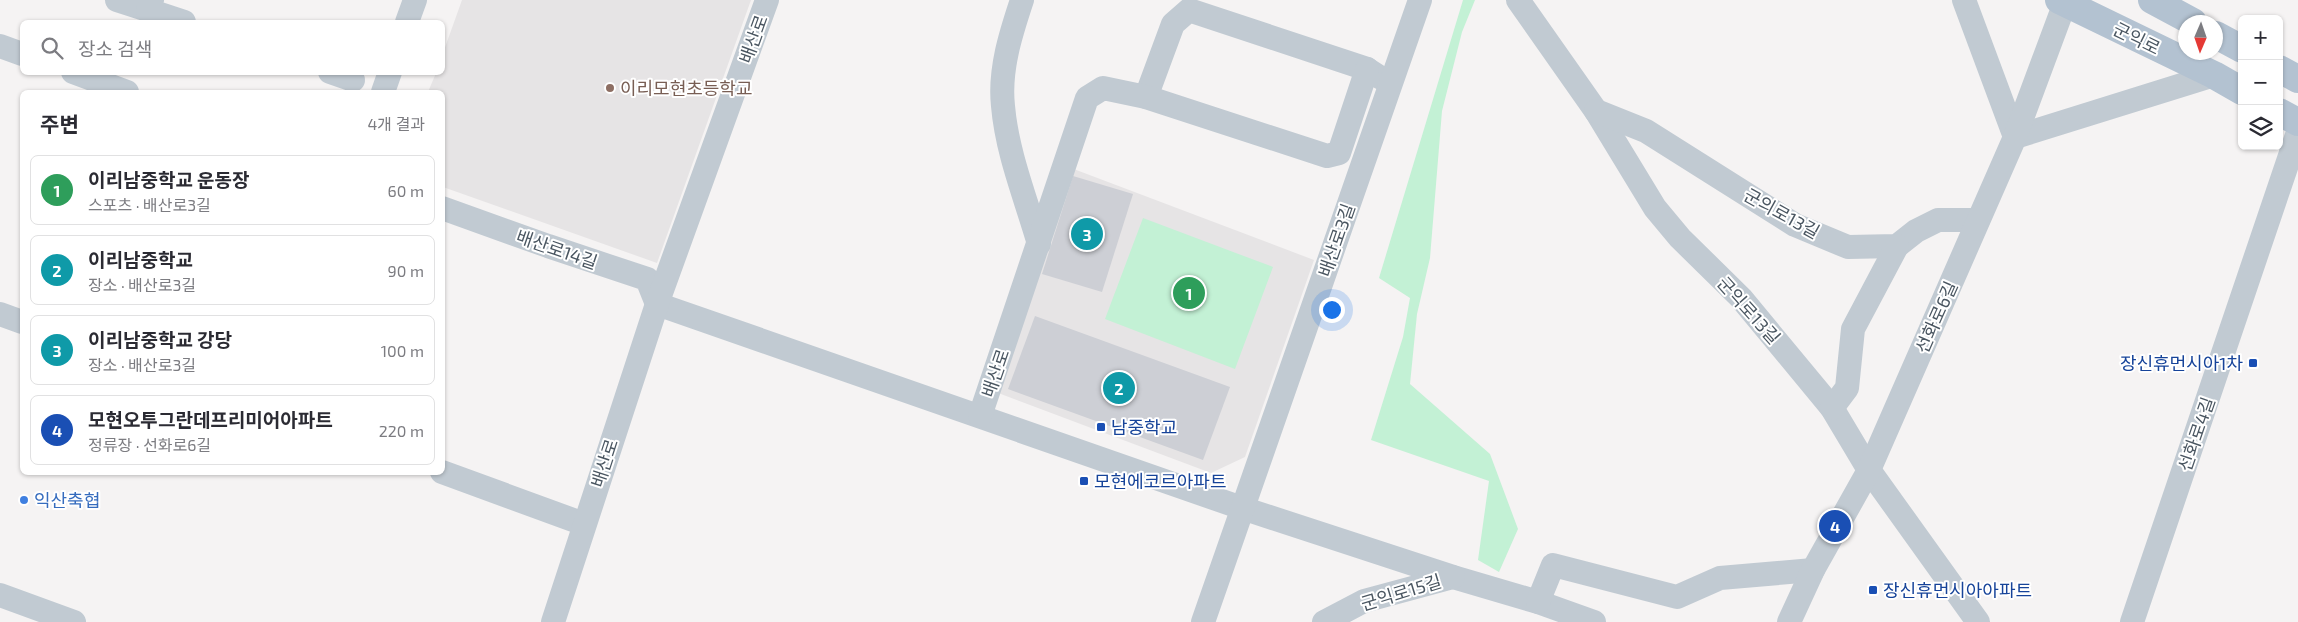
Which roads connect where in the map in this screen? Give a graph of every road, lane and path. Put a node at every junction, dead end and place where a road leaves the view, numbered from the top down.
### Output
1 (117, 0) edge
2 (415, 0) edge
3 (767, 0) edge
4 (1022, 0) edge
5 (1420, 0) edge
6 (1518, 0) edge
7 (1964, 0) edge
8 (2152, 0) edge
9 (2064, 1) edge
10 (150, 5) edge
11 (2180, 15) edge
12 (180, 20) edge
13 (409, 20) edge
14 (2223, 39) edge
15 (0, 46) edge
16 (2238, 47) edge
17 (20, 53) edge
18 (1367, 69) junction
19 (81, 75) edge
20 (339, 75) edge
21 (389, 75) edge
22 (2214, 75) junction
23 (353, 80) dead end
24 (1391, 84) junction
25 (2238, 88) edge
26 (122, 90) edge
27 (384, 90) edge
28 (1146, 96) junction
29 (1596, 111) junction
30 (2283, 114) edge
31 (2298, 122) edge
32 (2298, 132) edge
33 (2015, 138) junction
34 (445, 209) edge
35 (1978, 220) junction
36 (1039, 244) junction
37 (1897, 246) junction
38 (656, 304) junction
39 (0, 314) edge
40 (20, 321) edge
41 (1832, 408) junction
42 (980, 416) junction
43 (1869, 470) junction
44 (445, 473) edge
45 (1242, 508) junction
46 (584, 524) junction
47 (1813, 570) junction
48 (1453, 577) junction
49 (0, 595) edge
50 (1538, 602) junction
51 (74, 622) edge
52 (553, 622) edge
53 (1203, 622) edge
54 (1324, 622) edge
55 (1594, 622) edge
56 (1788, 622) edge
57 (1978, 622) edge
58 (2132, 622) edge

1 - 10 street
2 - 13 street
3 - 38 street, 배산로
4 - 36 street
5 - 24 street, 배산로3길
6 - 29 street, 군익로13길
7 - 33 street
8 - 11 main road
9 - 22 main road, 군익로
9 - 33 street, 선화로6길
10 - 12 street
14 - 16 main road
15 - 17 street
18 - 24 street
18 - 28 street
18 - 28 street
19 - 26 street
20 - 23 street
21 - 27 street
22 - 25 main road, 군익로
22 - 33 street
24 - 45 street, 배산로3길
28 - 36 street
29 - 37 street, 군의로13길
29 - 41 street, 군익로13길
30 - 31 main road
32 - 58 street, 선화로4길
33 - 35 street, 선화로6길
34 - 38 street, 배산로14길
35 - 37 street
35 - 43 street, 선화로6길
36 - 42 street, 배산로
37 - 41 street
38 - 42 street, 배산로
38 - 46 street, 배산로
39 - 40 street
41 - 43 street, 군익로13길
42 - 45 street
43 - 47 street, 선화로6길
43 - 57 street, 군익로13길
44 - 46 street
45 - 48 street
45 - 53 street, 배산로3길
46 - 52 street, 배산로
47 - 50 street
47 - 56 street, 선화로6길
48 - 50 street
48 - 54 street, 군익로15길
49 - 51 street
50 - 55 street

